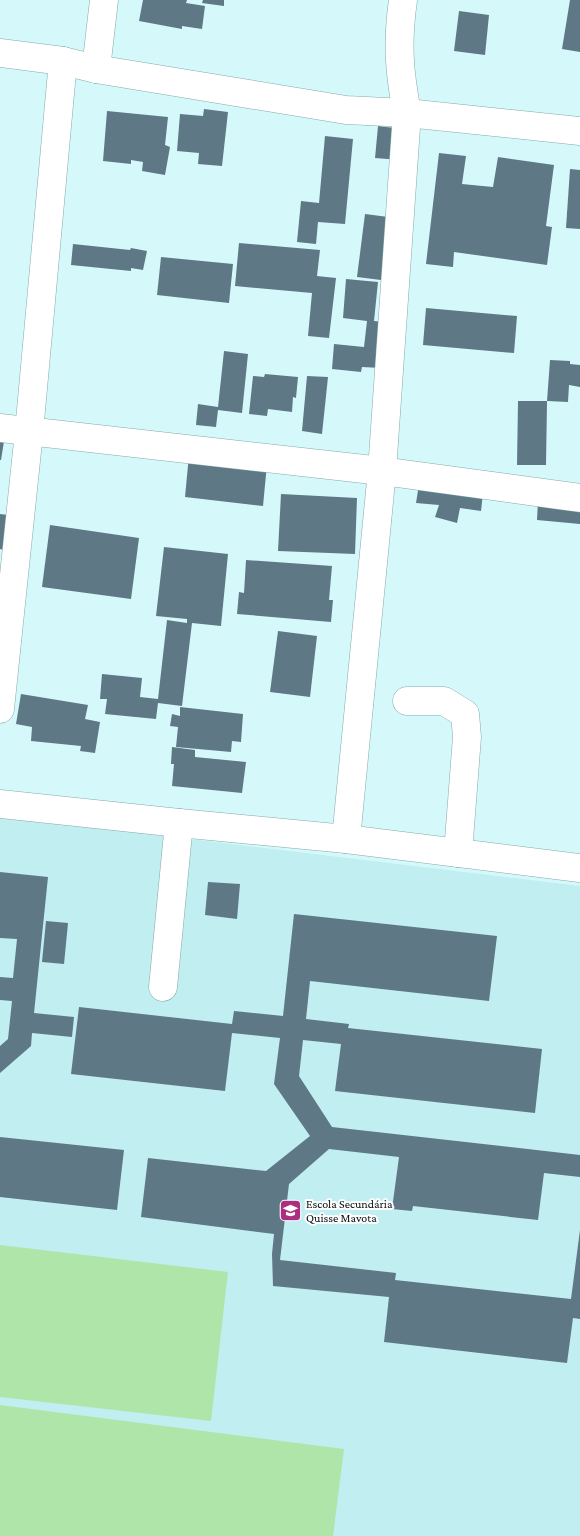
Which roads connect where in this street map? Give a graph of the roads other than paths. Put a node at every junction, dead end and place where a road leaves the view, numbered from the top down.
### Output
1 (104, 0) edge
2 (403, 0) edge
3 (0, 53) edge
4 (64, 61) junction
5 (96, 69) junction
6 (406, 113) junction
7 (580, 131) edge
8 (0, 428) edge
9 (29, 432) junction
10 (382, 471) junction
11 (580, 498) edge
12 (407, 700) dead end
13 (0, 709) edge
14 (0, 804) edge
15 (179, 823) junction
16 (346, 839) junction
17 (458, 853) junction
18 (580, 868) edge
19 (163, 987) dead end

1 - 5 street
2 - 6 street
3 - 4 street
4 - 5 street
4 - 9 street
5 - 6 street
6 - 7 street
6 - 10 street
8 - 9 street
9 - 10 street
9 - 13 street
10 - 11 street
10 - 16 street
12 - 17 street
14 - 15 street
15 - 16 street
15 - 19 street
16 - 17 street
17 - 18 street

